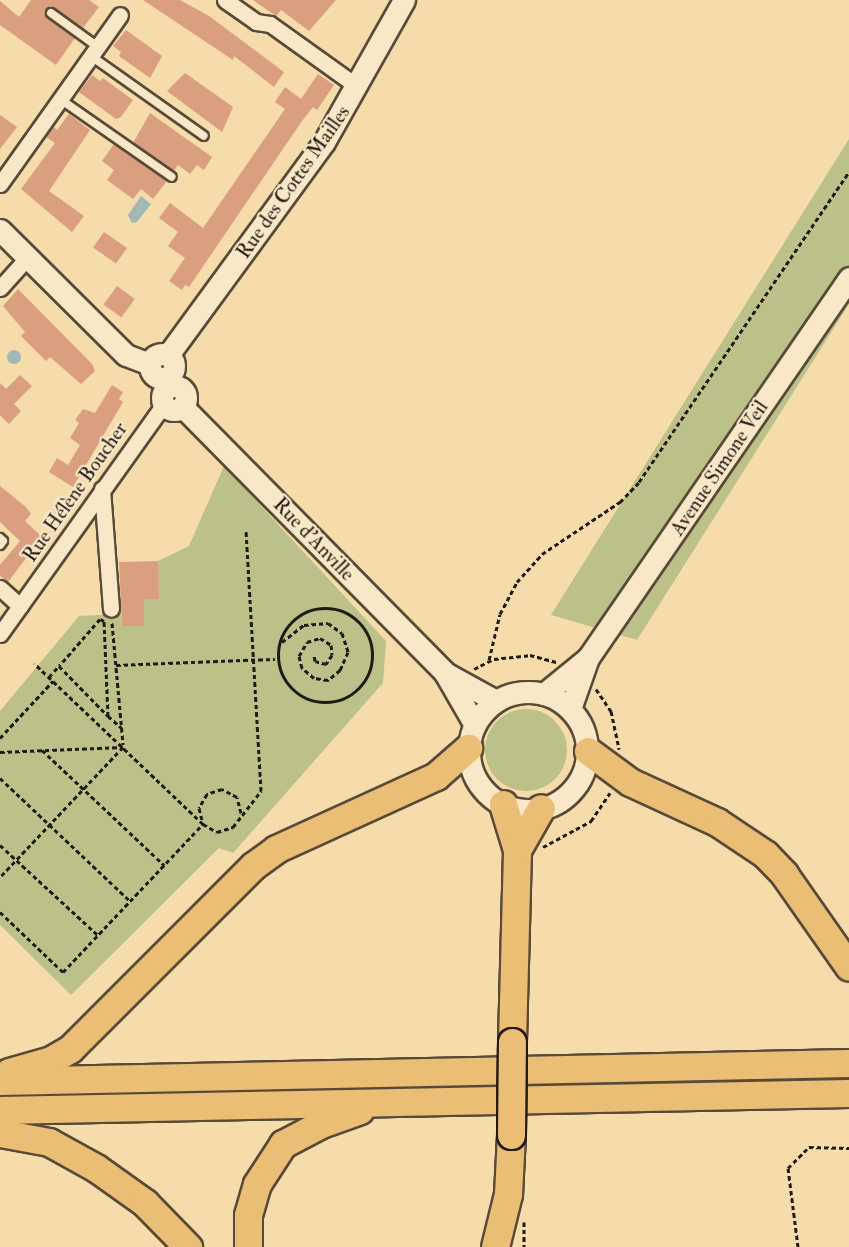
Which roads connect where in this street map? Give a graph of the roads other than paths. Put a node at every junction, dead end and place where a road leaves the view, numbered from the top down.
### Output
1 (225, 0) edge
2 (404, 0) edge
3 (51, 13) dead end
4 (120, 15) dead end
5 (94, 51) junction
6 (358, 87) junction
7 (60, 99) junction
8 (204, 136) dead end
9 (172, 177) dead end
10 (0, 184) edge
11 (0, 230) edge
12 (26, 258) junction
13 (849, 278) edge
14 (0, 288) edge
15 (164, 382) junction
16 (102, 489) junction
17 (0, 538) edge
18 (0, 545) edge
19 (0, 588) edge
20 (20, 606) junction
21 (111, 609) road end
22 (0, 634) edge
23 (588, 658) junction
24 (445, 673) junction
25 (544, 694) junction
26 (496, 701) junction
27 (570, 709) junction
28 (472, 737) junction
29 (588, 751) junction
30 (503, 804) junction
31 (541, 808) junction
32 (517, 850) junction
33 (849, 967) edge
34 (849, 1063) edge
35 (0, 1074) edge
36 (0, 1081) edge
37 (849, 1093) edge
38 (383, 1102) junction
39 (0, 1110) edge
40 (0, 1133) edge
41 (510, 1145) junction
42 (188, 1247) edge
43 (248, 1247) edge
44 (478, 1247) edge
45 (495, 1247) edge

1 - 6 street
2 - 6 street, Rue des Cottes Mailles
3 - 5 lane
4 - 5 street
5 - 7 street
5 - 8 lane
6 - 15 street, Rue des Cottes Mailles
7 - 9 lane
7 - 10 street
11 - 12 street, Rue d'Anville
12 - 14 street
12 - 15 street, Rue d'Anville
13 - 23 street, Avenue Simone Veil
15 - 16 street, Rue Hélène Boucher
15 - 24 street, Rue d'Anville
16 - 20 street, Rue Hélène Boucher
16 - 21 street
17 - 18 lane
19 - 20 street
20 - 22 street, Rue Hélène Boucher
23 - 25 street, Avenue Simone Veil
23 - 27 street, Avenue Simone Veil
24 - 26 street, Rue d'Anville
24 - 28 street, Rue d'Anville
25 - 26 street
25 - 27 street
26 - 28 street
27 - 29 street
28 - 30 street
28 - 35 highway
29 - 31 street
29 - 33 highway
30 - 31 street
30 - 32 highway
31 - 32 highway
32 - 41 highway, bridge
34 - 36 highway
37 - 38 highway
38 - 39 highway
38 - 43 highway
40 - 42 highway
41 - 44 highway
41 - 45 highway

